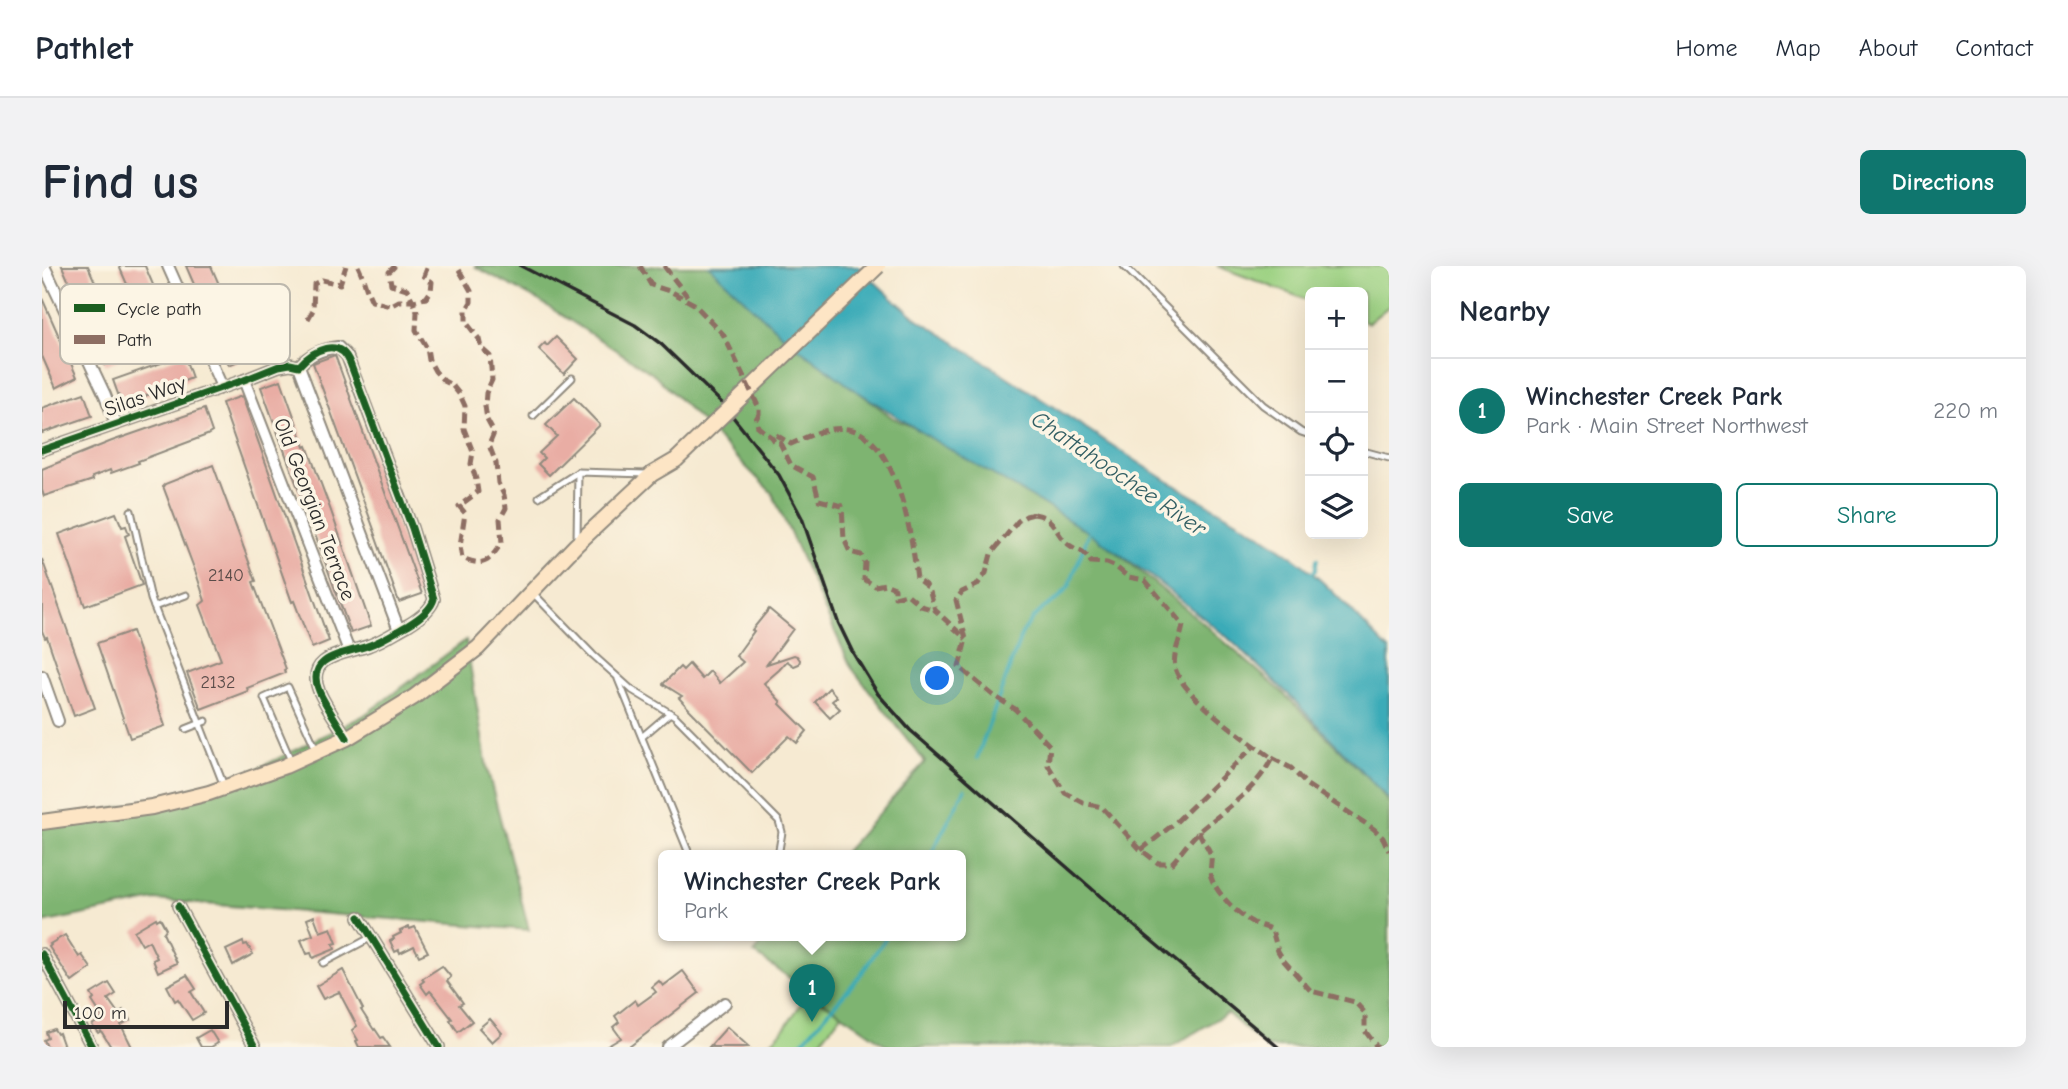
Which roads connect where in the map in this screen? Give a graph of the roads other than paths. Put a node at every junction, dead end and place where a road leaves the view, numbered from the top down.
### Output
1 (44, 266) edge
2 (167, 266) edge
3 (878, 266) edge
4 (1124, 266) edge
5 (175, 284) edge
6 (60, 300) edge
7 (90, 364) edge
8 (212, 364) edge
9 (299, 366) junction
10 (572, 379) dead end
11 (244, 380) junction
12 (222, 387) junction
13 (534, 416) dead end
14 (116, 424) junction
15 (1305, 433) edge
16 (42, 450) edge
17 (1368, 452) edge
18 (1389, 458) edge
19 (578, 472) junction
20 (652, 474) junction
21 (539, 497) dead end
22 (131, 512) dead end
23 (576, 545) junction
24 (531, 592) junction
25 (186, 595) dead end
26 (155, 607) junction
27 (399, 630) junction
28 (349, 651) junction
29 (42, 676) edge
30 (617, 676) junction
31 (670, 713) junction
32 (58, 721) dead end
33 (206, 721) dead end
34 (198, 724) junction
35 (186, 729) dead end
36 (643, 736) junction
37 (347, 738) junction
38 (317, 752) junction
39 (292, 763) junction
40 (225, 788) junction
41 (42, 822) edge
42 (688, 850) edge
43 (779, 850) edge
44 (178, 906) dead end
45 (359, 917) dead end
46 (372, 937) junction
47 (42, 954) edge
48 (323, 963) dead end
49 (725, 1003) dead end
50 (92, 1047) edge
51 (255, 1047) edge
52 (439, 1047) edge
53 (668, 1047) edge

1 - 6 street
2 - 5 street
3 - 20 main road, bridge
4 - 15 lane
7 - 14 street
8 - 12 street
9 - 11 street, Silas Way
9 - 27 street
9 - 27 street
10 - 13 lane
11 - 12 street, Silas Way
11 - 28 street, Old Georgian Terrace
12 - 14 street, Silas Way
14 - 16 street, Silas Way
17 - 18 lane
19 - 20 lane
19 - 21 lane
19 - 23 lane
20 - 23 main road
22 - 26 lane
23 - 24 main road
24 - 30 lane
24 - 37 main road
25 - 26 lane
26 - 34 lane
27 - 28 street
28 - 37 street
29 - 32 street
30 - 31 lane
30 - 36 lane
31 - 36 lane
31 - 43 lane
33 - 34 lane
34 - 35 lane
34 - 40 lane
36 - 42 lane
37 - 38 main road
38 - 39 main road
38 - 39 lane
39 - 40 main road
40 - 41 main road
44 - 51 street
45 - 46 street
46 - 48 lane
46 - 52 street
47 - 50 street
49 - 53 street

